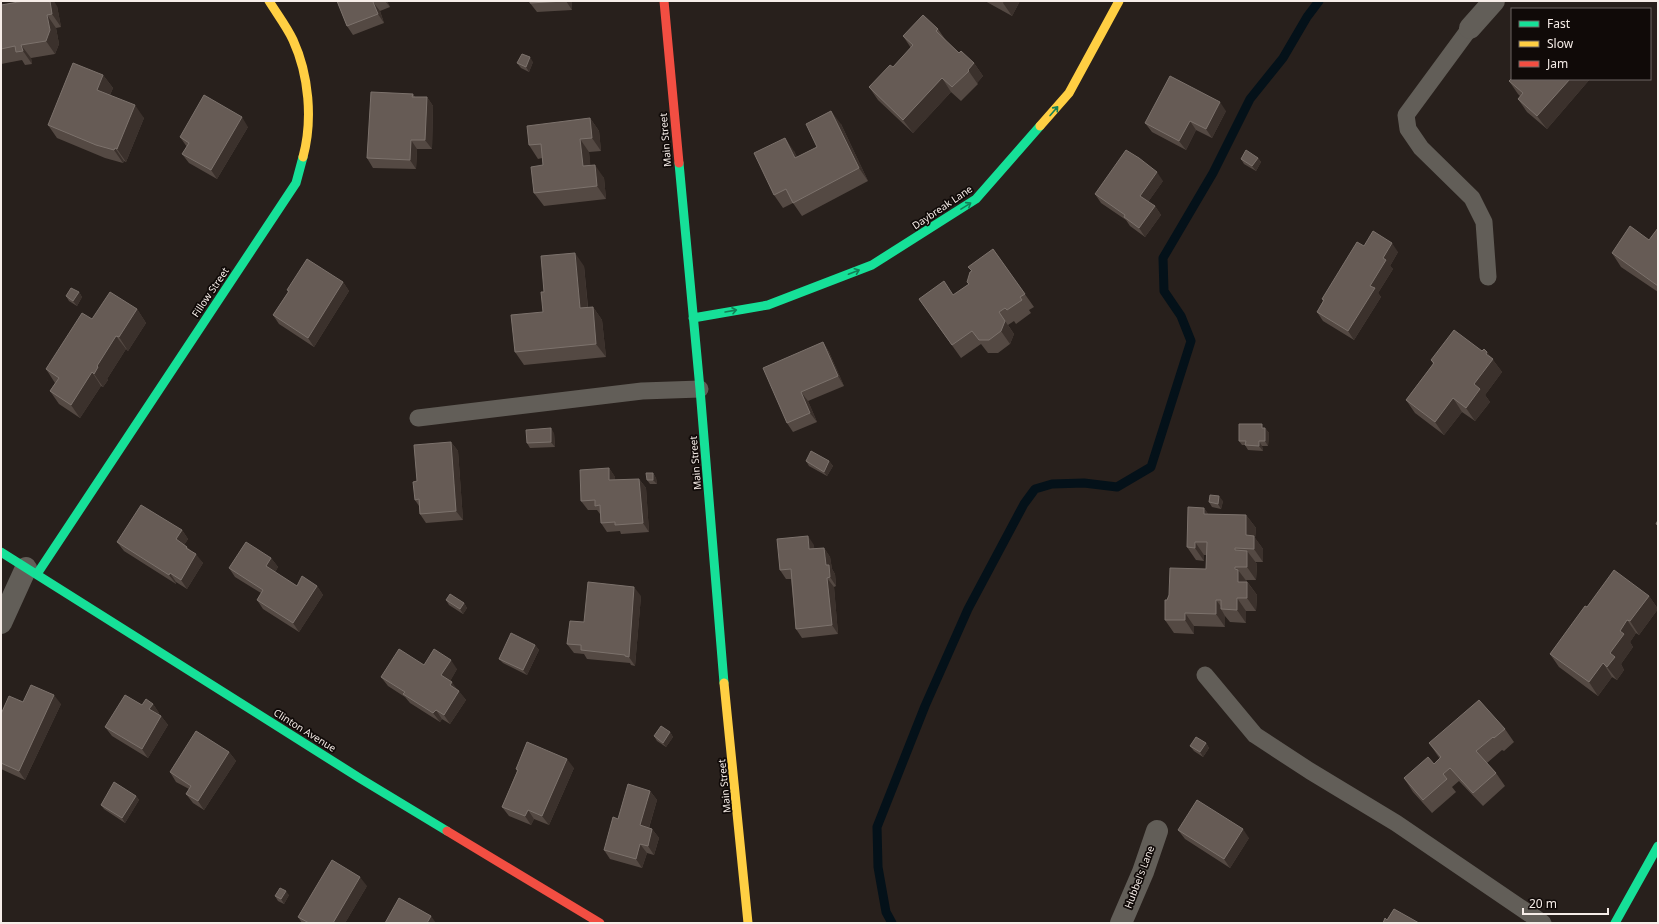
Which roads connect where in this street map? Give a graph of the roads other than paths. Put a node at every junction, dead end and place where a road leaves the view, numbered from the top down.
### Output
1 (269, 1) edge
2 (664, 1) edge
3 (1119, 1) edge
4 (1494, 1) edge
5 (1470, 28) joint
6 (1488, 278) dead end
7 (692, 318) junction
8 (700, 389) junction
9 (418, 418) dead end
10 (1, 552) edge
11 (32, 571) junction
12 (1, 623) edge
13 (1205, 675) dead end
14 (1157, 831) dead end
15 (1658, 846) edge
16 (600, 923) edge
17 (748, 923) edge
18 (1121, 923) edge
19 (1542, 923) edge
20 (1615, 923) edge

1 - 11 street, Fillow Street
2 - 7 street, Main Street
7 -> 3 street, Daybreak Lane
4 - 5 street
5 - 6 lane
7 - 8 street, Main Street
8 - 9 lane
8 - 17 street, Main Street
10 - 11 street, Clinton Avenue
11 - 12 street
11 - 16 street, Clinton Avenue
13 - 19 lane
14 - 18 street, Hubbel's Lane
15 - 20 street

